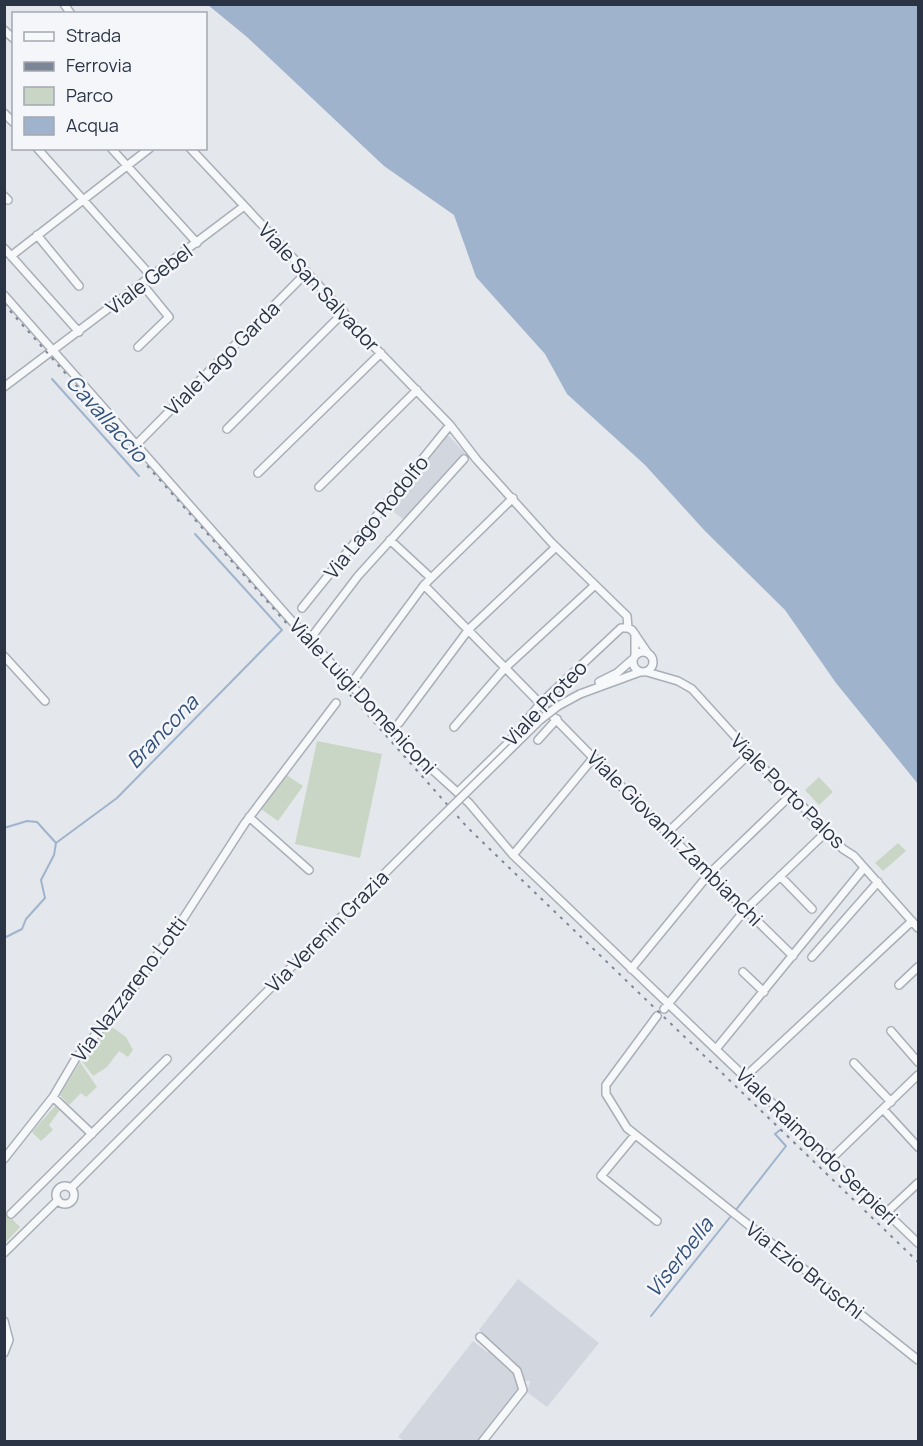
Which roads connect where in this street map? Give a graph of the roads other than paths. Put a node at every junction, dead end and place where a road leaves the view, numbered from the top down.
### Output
1 (42, 150) edge
2 (113, 150) edge
3 (147, 150) edge
4 (192, 150) edge
5 (127, 166) junction
6 (82, 200) junction
7 (243, 207) junction
8 (37, 235) junction
9 (197, 243) junction
10 (4, 248) edge
11 (11, 256) junction
12 (307, 272) junction
13 (152, 278) junction
14 (142, 284) junction
15 (79, 286) dead end
16 (4, 295) edge
17 (344, 312) junction
18 (79, 332) junction
19 (138, 347) dead end
20 (53, 351) junction
21 (381, 353) junction
22 (4, 387) edge
23 (417, 390) junction
24 (450, 425) junction
25 (228, 429) dead end
26 (136, 445) junction
27 (464, 459) dead end
28 (258, 474) dead end
29 (319, 487) dead end
30 (513, 498) junction
31 (390, 540) junction
32 (556, 547) junction
33 (431, 578) junction
34 (424, 585) junction
35 (595, 585) junction
36 (302, 608) dead end
37 (628, 628) junction
38 (469, 629) junction
39 (635, 634) junction
40 (310, 639) junction
41 (647, 652) junction
42 (4, 656) edge
43 (634, 658) junction
44 (505, 668) junction
45 (644, 672) junction
46 (351, 684) junction
47 (593, 688) junction
48 (45, 701) dead end
49 (336, 703) dead end
50 (541, 703) junction
51 (557, 719) junction
52 (399, 723) dead end
53 (454, 727) dead end
54 (538, 740) dead end
55 (594, 757) junction
56 (744, 759) dead end
57 (458, 792) junction
58 (791, 795) junction
59 (249, 817) junction
60 (667, 833) junction
61 (821, 837) dead end
62 (513, 855) junction
63 (864, 868) junction
64 (309, 870) dead end
65 (709, 874) junction
66 (780, 876) junction
67 (878, 882) junction
68 (812, 909) dead end
69 (745, 910) junction
70 (912, 921) junction
71 (918, 928) edge
72 (793, 956) junction
73 (812, 957) dead end
74 (918, 967) edge
75 (631, 969) junction
76 (743, 972) dead end
77 (899, 986) dead end
78 (764, 992) junction
79 (667, 1006) junction
80 (657, 1016) dead end
81 (891, 1031) dead end
82 (716, 1049) junction
83 (166, 1059) dead end
84 (918, 1062) edge
85 (854, 1063) dead end
86 (918, 1075) edge
87 (745, 1077) junction
88 (53, 1097) junction
89 (891, 1102) junction
90 (883, 1109) junction
91 (92, 1134) junction
92 (635, 1135) junction
93 (918, 1147) edge
94 (4, 1159) edge
95 (831, 1159) junction
96 (918, 1183) edge
97 (71, 1188) junction
98 (58, 1200) junction
99 (887, 1212) junction
100 (11, 1214) dead end
101 (657, 1221) dead end
102 (918, 1242) edge
103 (4, 1253) edge
104 (4, 1321) edge
105 (480, 1337) dead end
106 (4, 1353) edge
107 (918, 1360) edge
108 (482, 1442) edge

1 - 6 street
2 - 5 street
3 - 5 street
4 - 7 street, Viale San Salvador
5 - 6 street
5 - 9 street
6 - 8 street
6 - 13 street
7 - 9 street, Viale Gebel
7 - 12 street, Viale San Salvador
8 - 11 street
8 - 15 street
9 - 13 street, Viale Gebel
10 - 11 street
11 - 18 street
12 - 17 street, Viale San Salvador
12 - 26 street, Viale Lago Garda
13 - 14 street, Viale Gebel
14 - 18 street, Viale Gebel
14 - 19 street
16 - 20 street, Viale Luigi Domeniconi
17 - 21 street, Viale San Salvador
17 - 25 street
18 - 20 street, Viale Gebel
20 - 22 street, Viale Gebel
20 - 26 street, Viale Luigi Domeniconi
21 - 23 street, Viale San Salvador
21 - 28 street
23 - 24 street, Viale San Salvador
23 - 29 street
24 - 30 street
24 - 36 street, Via Lago Rodolfo
26 - 40 street, Viale Luigi Domeniconi
27 - 31 street
30 - 32 street
30 - 33 street
31 - 33 street
31 - 40 street
32 - 35 street
32 - 38 street
33 - 34 street
34 - 38 street, Viale Giovanni Zambianchi
34 - 46 street
35 - 37 street
35 - 44 street
37 - 39 street
37 - 50 street, Viale Proteo
38 - 44 street, Viale Giovanni Zambianchi
38 - 52 street
39 - 41 street
39 - 43 street
40 - 46 street, Viale Luigi Domeniconi
41 - 43 street
41 - 45 street
42 - 48 street
43 - 45 street
43 - 47 street, Via Verenin Grazia
44 - 50 street, Viale Giovanni Zambianchi
44 - 53 street
45 - 47 street, Via Verenin Grazia
45 - 58 street, Viale Porto Palos
46 - 57 street, Viale Luigi Domeniconi
47 - 97 street, Via Verenin Grazia, bridge
49 - 59 street, Via Nazzareno Lotti
50 - 51 street, Viale Giovanni Zambianchi
50 - 57 street, Viale Proteo
51 - 54 street
51 - 55 street, Viale Giovanni Zambianchi
55 - 60 street, Viale Giovanni Zambianchi
55 - 62 street
56 - 60 street
57 - 62 street, Viale Luigi Domeniconi
58 - 63 street, Viale Porto Palos
58 - 65 street
59 - 64 street
59 - 88 street, Via Nazzareno Lotti
60 - 65 street, Viale Giovanni Zambianchi
61 - 66 street
62 - 75 street, Viale Luigi Domeniconi
63 - 67 street, Viale Porto Palos
63 - 72 street
65 - 69 street, Viale Giovanni Zambianchi
65 - 75 street
66 - 68 street
66 - 69 street
67 - 70 street, Viale Porto Palos
67 - 73 street
69 - 72 street, Viale Giovanni Zambianchi
69 - 79 street
70 - 71 street, Viale Porto Palos
70 - 87 street
72 - 78 street
74 - 77 street
75 - 79 street, Viale Luigi Domeniconi
76 - 78 street
78 - 82 street
79 - 82 street, Viale Luigi Domeniconi
80 - 92 street, Via Ezio Bruschi
81 - 84 street
82 - 87 street, Viale Raimondo Serpieri
83 - 91 street
85 - 89 street
86 - 89 street
87 - 95 street, Viale Raimondo Serpieri
88 - 91 street
88 - 94 street, Via Nazzareno Lotti
89 - 90 street
90 - 93 street
90 - 95 street
91 - 100 street
92 - 101 street
92 - 107 street, Via Ezio Bruschi
95 - 99 street, Viale Raimondo Serpieri
96 - 99 street
97 - 98 street, Via Verenin Grazia
97 - 98 street, Via Verenin Grazia
98 - 103 street, Via Verenin Grazia
99 - 102 street, Viale Raimondo Serpieri
104 - 106 street
105 - 108 street

